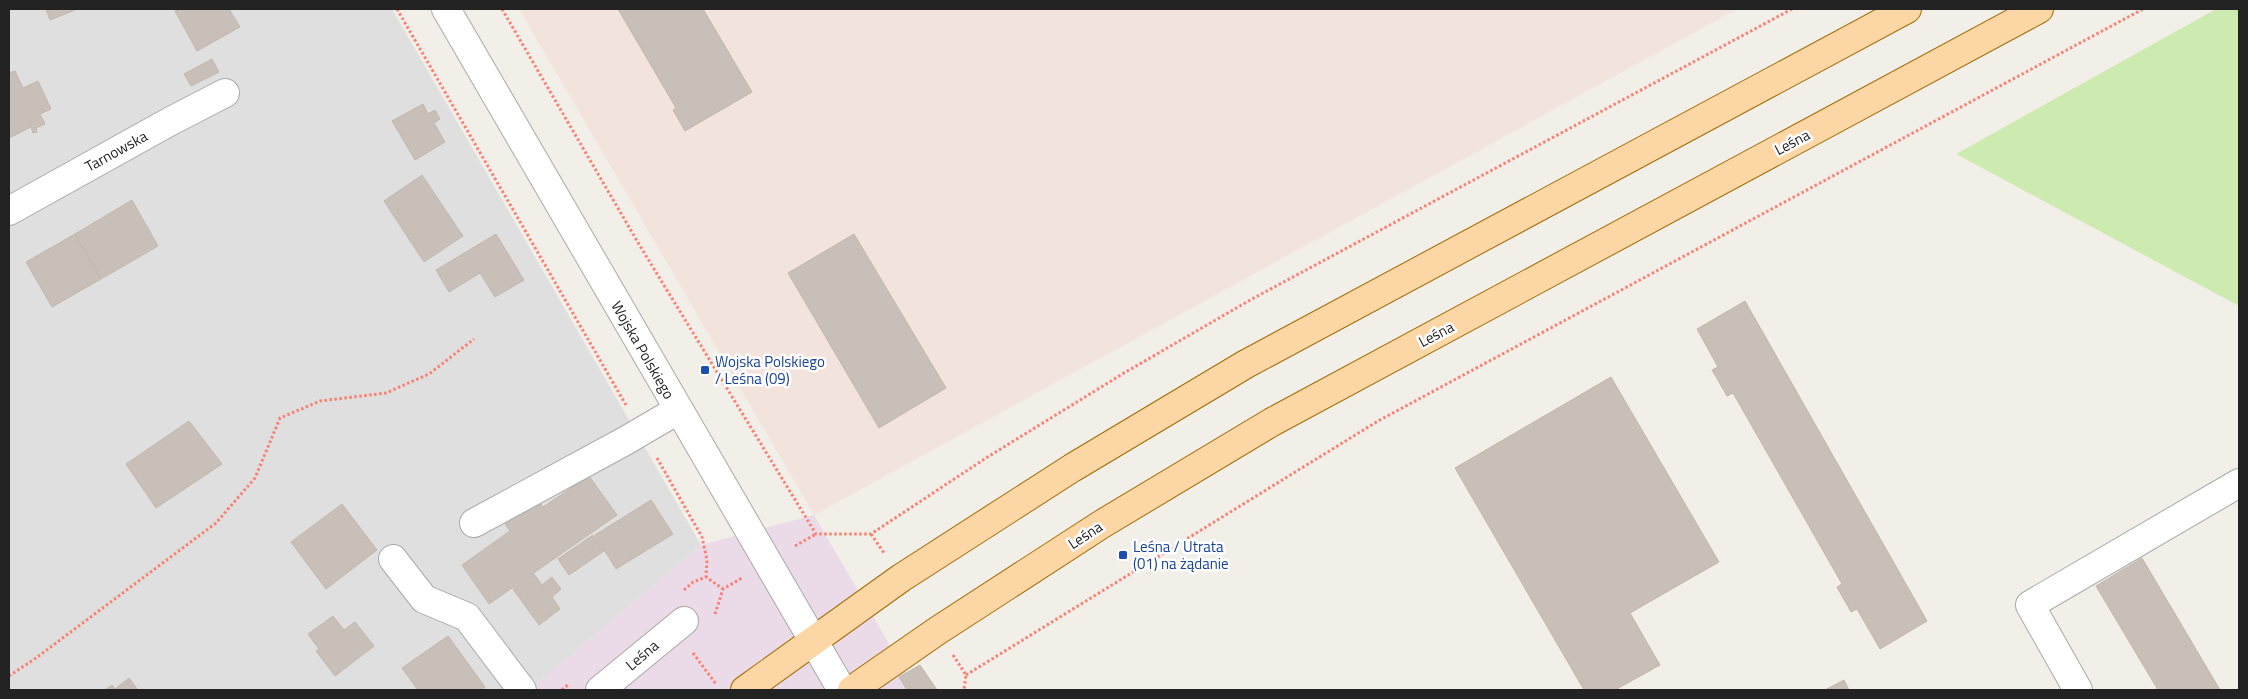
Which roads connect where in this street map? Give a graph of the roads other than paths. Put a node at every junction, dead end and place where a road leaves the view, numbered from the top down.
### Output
1 (446, 9) edge
2 (1907, 9) edge
3 (2039, 9) edge
4 (225, 93) dead end
5 (9, 211) edge
6 (678, 410) junction
7 (2239, 483) edge
8 (474, 523) dead end
9 (392, 558) dead end
10 (686, 633) road end
11 (812, 641) junction
12 (522, 690) edge
13 (600, 690) edge
14 (745, 690) edge
15 (842, 690) edge
16 (852, 690) edge
17 (2078, 690) edge

1 - 6 street, Wojska Polskiego
2 - 11 main road
3 - 16 main road, Leśna
4 - 5 street, Tarnowska
6 - 8 street
6 - 11 street, Wojska Polskiego
7 - 17 street
9 - 12 street
10 - 13 street, Leśna
11 - 14 main road
11 - 15 street, Wojska Polskiego

